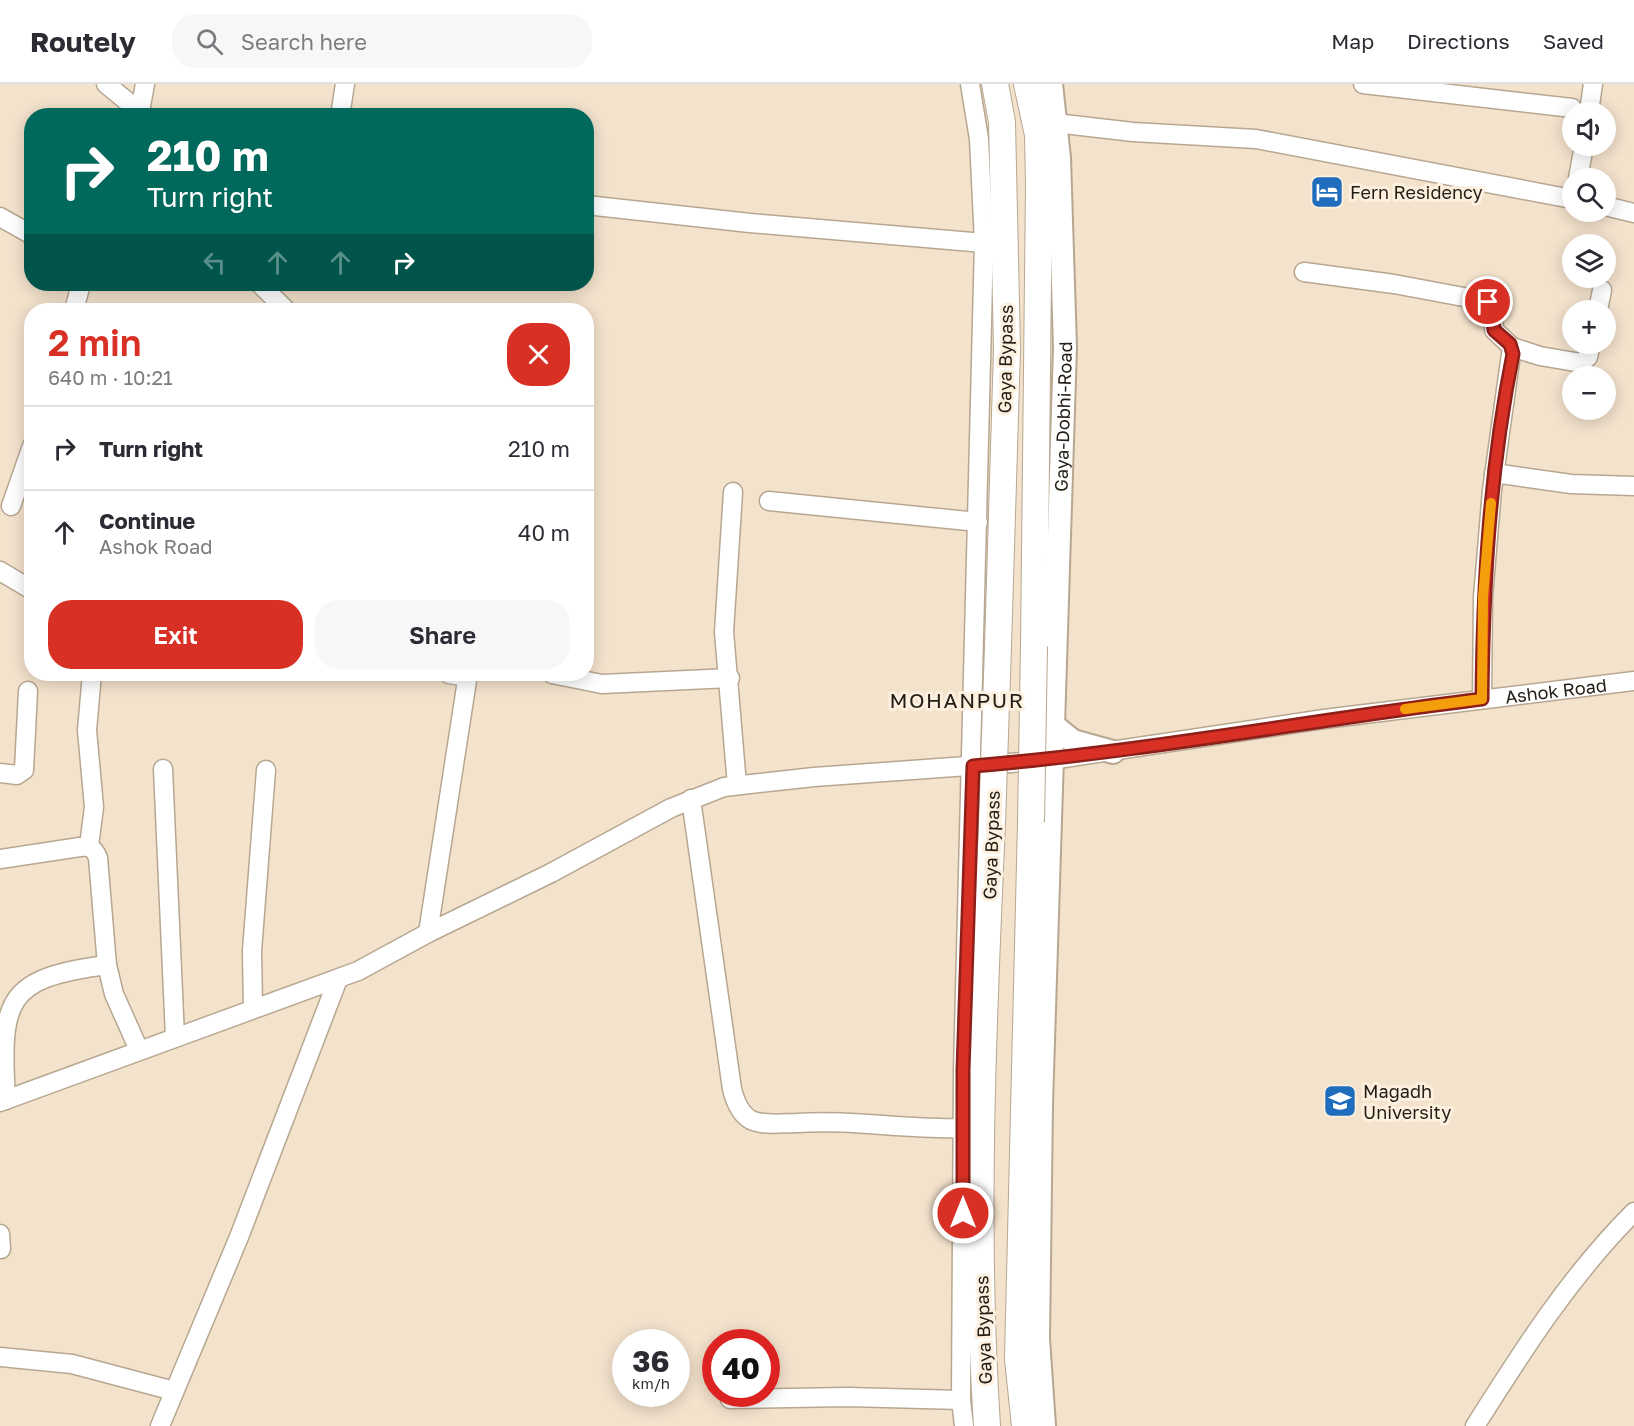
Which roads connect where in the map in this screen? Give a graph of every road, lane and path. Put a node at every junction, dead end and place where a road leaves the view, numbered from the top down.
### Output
1 (106, 84) edge
2 (145, 84) edge
3 (345, 84) edge
4 (970, 84) edge
5 (994, 84) edge
6 (1027, 84) edge
7 (1051, 84) edge
8 (1363, 84) edge
9 (1593, 84) edge
10 (1584, 102) edge
11 (136, 108) edge
12 (143, 108) edge
13 (341, 108) edge
14 (1562, 108) edge
15 (1056, 123) junction
16 (1562, 197) edge
17 (594, 206) edge
18 (1616, 209) edge
19 (1634, 213) edge
20 (0, 217) edge
21 (24, 230) edge
22 (984, 243) junction
23 (1304, 273) dead end
24 (1602, 290) dead end
25 (267, 291) edge
26 (1600, 300) edge
27 (279, 303) edge
28 (1512, 347) junction
29 (1589, 354) edge
30 (24, 469) edge
31 (1494, 473) junction
32 (1634, 486) edge
33 (733, 492) dead end
34 (769, 501) dead end
35 (11, 506) dead end
36 (978, 522) junction
37 (0, 571) edge
38 (24, 585) edge
39 (730, 678) junction
40 (91, 681) edge
41 (460, 681) edge
42 (587, 681) edge
43 (1634, 681) edge
44 (28, 691) dead end
45 (1482, 699) junction
46 (1053, 725) junction
47 (1113, 752) junction
48 (1051, 755) junction
49 (973, 766) junction
50 (163, 769) dead end
51 (266, 770) dead end
52 (0, 773) edge
53 (737, 784) junction
54 (691, 799) junction
55 (89, 846) junction
56 (0, 859) edge
57 (428, 933) junction
58 (107, 965) junction
59 (339, 979) junction
60 (253, 1008) junction
61 (175, 1037) junction
62 (139, 1050) junction
63 (3, 1101) edge
64 (963, 1128) junction
65 (1634, 1212) edge
66 (0, 1358) edge
67 (174, 1391) junction
68 (780, 1398) edge
69 (962, 1400) junction
70 (160, 1426) edge
71 (964, 1426) edge
72 (987, 1426) edge
73 (1025, 1426) edge
74 (1044, 1426) edge
75 (1475, 1426) edge

1 - 11 street
2 - 12 street
3 - 13 street
4 - 22 street
5 - 72 highway, Gaya Bypass, bridge
6 - 73 highway, bridge
7 - 15 main road, Gaya-Dobhi-Road
8 - 14 street
9 - 10 street
15 - 16 street
15 - 46 main road, Gaya-Dobhi-Road
17 - 22 street
18 - 19 street
20 - 21 street
22 - 36 street
23 - 28 street
24 - 26 street
25 - 27 street
28 - 29 street
28 - 31 street
30 - 35 street
31 - 32 street
31 - 45 street
33 - 39 street
34 - 36 street
36 - 49 street
37 - 38 street
39 - 42 street
39 - 53 street
40 - 55 street
41 - 57 street
43 - 45 street, Ashok Road
44 - 52 street
45 - 47 street, Ashok Road
46 - 47 main road
46 - 48 main road, Gaya-Dobhi-Road
47 - 48 street, Ashok Road
48 - 49 street, Ashok Road
48 - 74 main road, Gaya-Dobhi-Road
49 - 53 street, Ashok Road
49 - 64 street
50 - 61 street
51 - 60 street
53 - 54 street, Ashok Road
54 - 57 street, Ashok Road
54 - 64 street
55 - 56 street
55 - 58 street
57 - 59 street, Ashok Road
58 - 62 street
58 - 63 street
59 - 60 street, Ashok Road
59 - 67 street
60 - 61 street, Ashok Road
61 - 62 street, Ashok Road
62 - 63 street, Ashok Road
64 - 69 street
65 - 75 street
66 - 67 street
67 - 70 street
68 - 69 street
69 - 71 street

